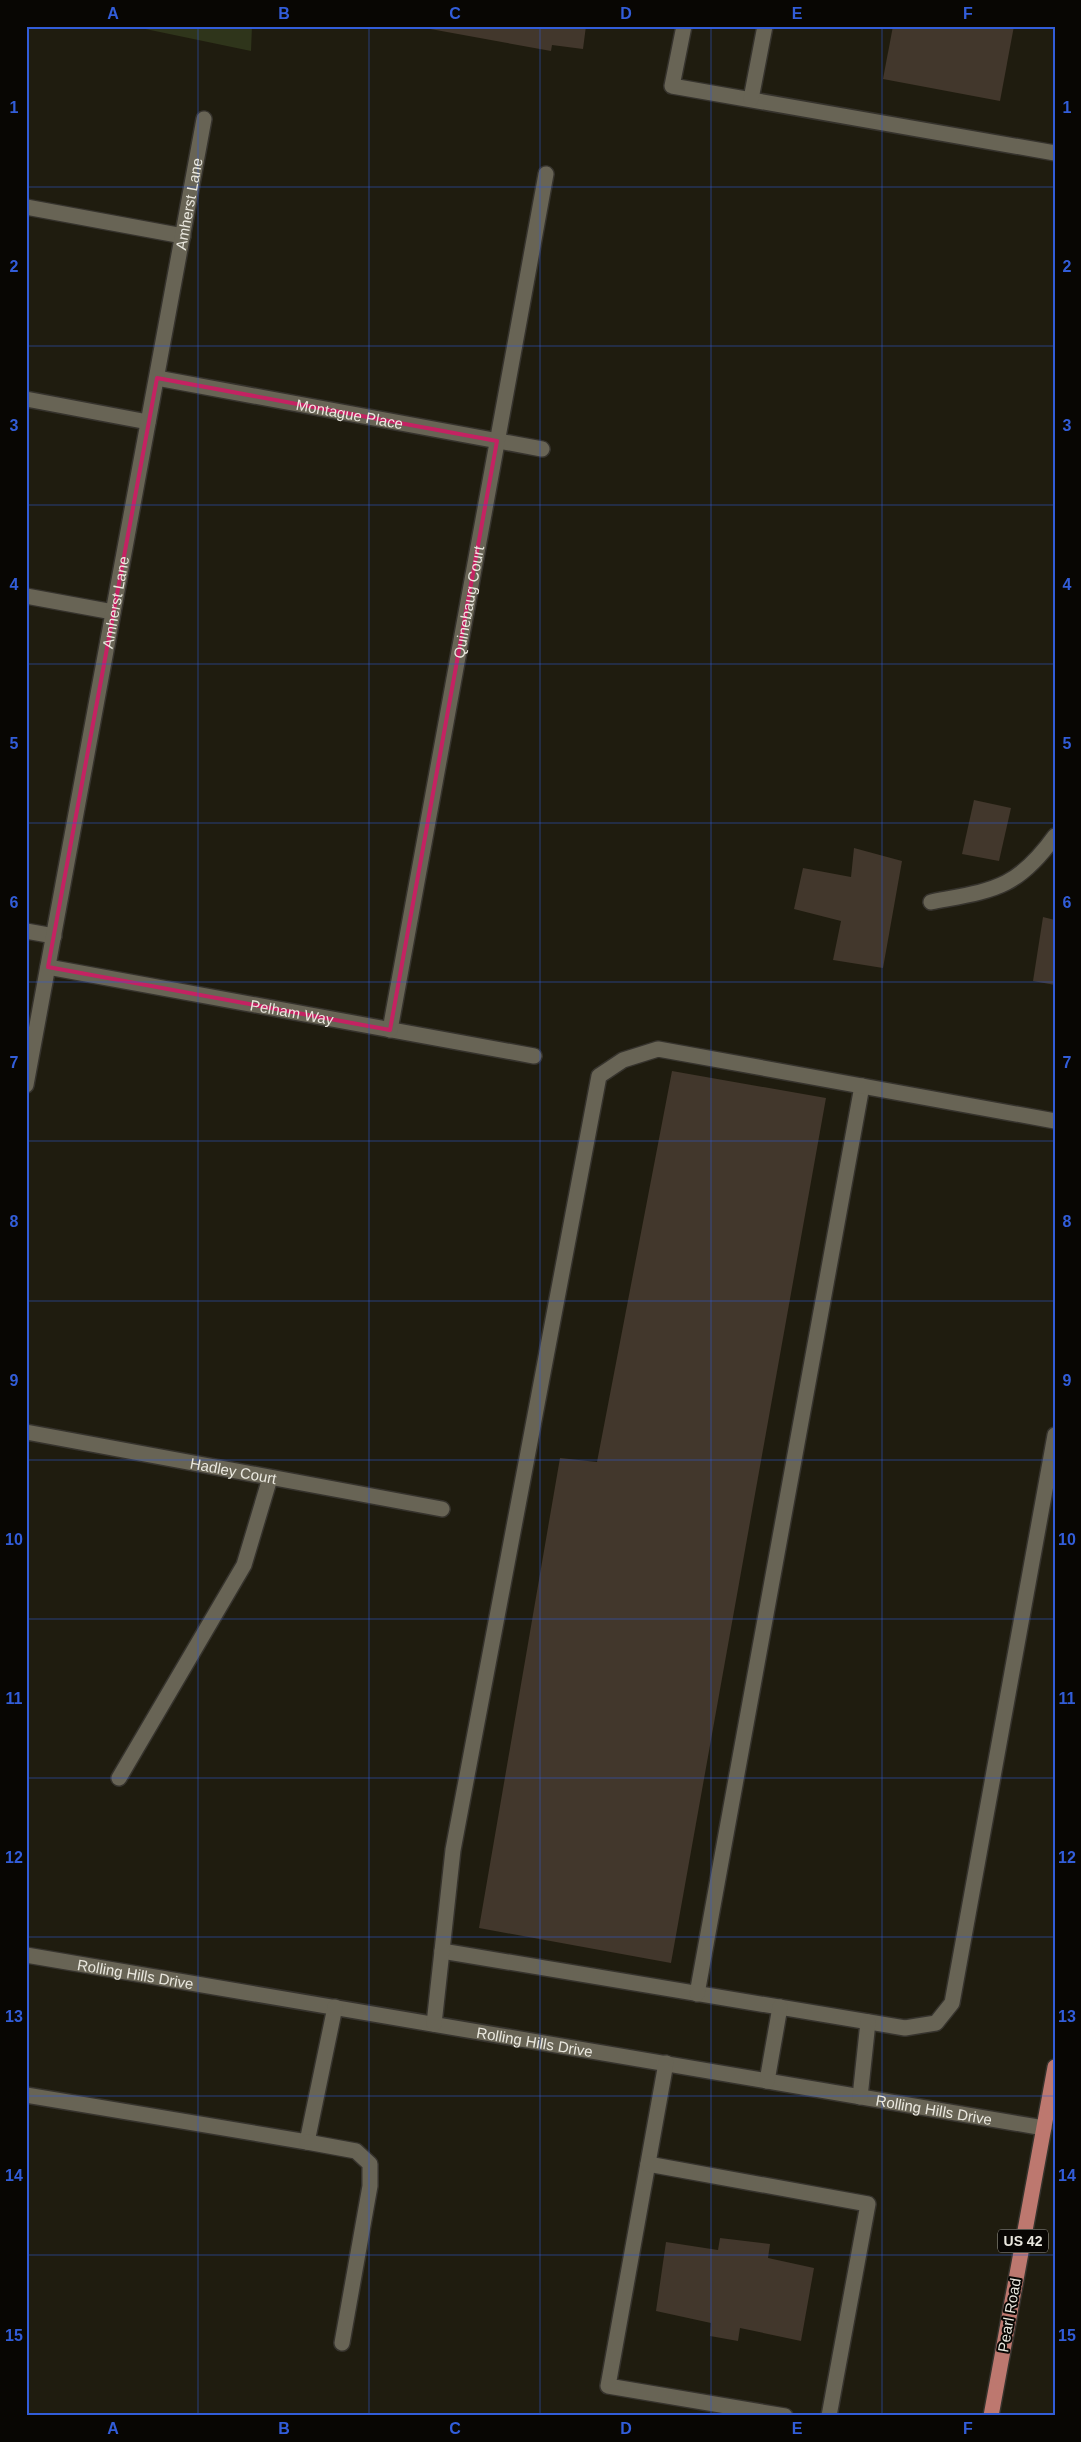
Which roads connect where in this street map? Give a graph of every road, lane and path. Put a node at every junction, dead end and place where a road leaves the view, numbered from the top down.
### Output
1 (684, 26) edge
2 (765, 26) edge
3 (751, 100) junction
4 (204, 119) dead end
5 (1055, 153) edge
6 (546, 174) dead end
7 (26, 208) edge
8 (183, 236) junction
9 (157, 378) junction
10 (26, 399) edge
11 (148, 422) junction
12 (497, 441) junction
13 (542, 449) dead end
14 (26, 596) edge
15 (113, 612) junction
16 (1055, 836) edge
17 (931, 902) dead end
18 (26, 931) edge
19 (54, 936) junction
20 (48, 967) junction
21 (390, 1030) junction
22 (534, 1056) dead end
23 (26, 1085) edge
24 (862, 1086) junction
25 (1055, 1121) edge
26 (26, 1432) edge
27 (1055, 1435) edge
28 (270, 1478) junction
29 (442, 1509) dead end
30 (119, 1778) dead end
31 (442, 1951) junction
32 (26, 1954) edge
33 (697, 1994) junction
34 (335, 2007) junction
35 (780, 2007) junction
36 (868, 2022) junction
37 (434, 2024) junction
38 (666, 2064) junction
39 (1055, 2067) edge
40 (767, 2081) junction
41 (26, 2095) edge
42 (860, 2097) junction
43 (1044, 2128) junction
44 (307, 2142) junction
45 (648, 2164) junction
46 (342, 2344) dead end
47 (785, 2416) edge
48 (829, 2416) edge
49 (991, 2416) edge

1 - 3 street
2 - 3 street
3 - 5 street
4 - 8 street, Amherst Lane
6 - 12 street, Quinebaug Court
7 - 8 street
8 - 9 street, Amherst Lane
9 - 11 street, Amherst Lane
9 - 12 street, Montague Place
10 - 11 street
11 - 15 street, Amherst Lane
12 - 13 street, Montague Place
12 - 21 street, Quinebaug Court
14 - 15 street
15 - 19 street, Amherst Lane
16 - 17 street
18 - 19 street
19 - 20 street, Amherst Lane
20 - 21 street, Pelham Way
20 - 23 street, Amherst Lane
21 - 22 street, Pelham Way
24 - 25 street
24 - 31 street
24 - 33 street
26 - 28 street, Hadley Court
27 - 36 street
28 - 29 street, Hadley Court
28 - 30 street
31 - 33 street
31 - 37 street
32 - 34 street, Rolling Hills Drive
33 - 35 street
34 - 37 street, Rolling Hills Drive
34 - 44 street
35 - 36 street
35 - 40 street
36 - 42 street
37 - 38 street, Rolling Hills Drive
38 - 40 street, Rolling Hills Drive
38 - 45 street
39 - 43 main road, Pearl Road / US 42
40 - 42 street, Rolling Hills Drive
41 - 44 street
42 - 43 street, Rolling Hills Drive
43 - 49 main road, Pearl Road / US 42
44 - 46 street
45 - 47 street
45 - 48 street

